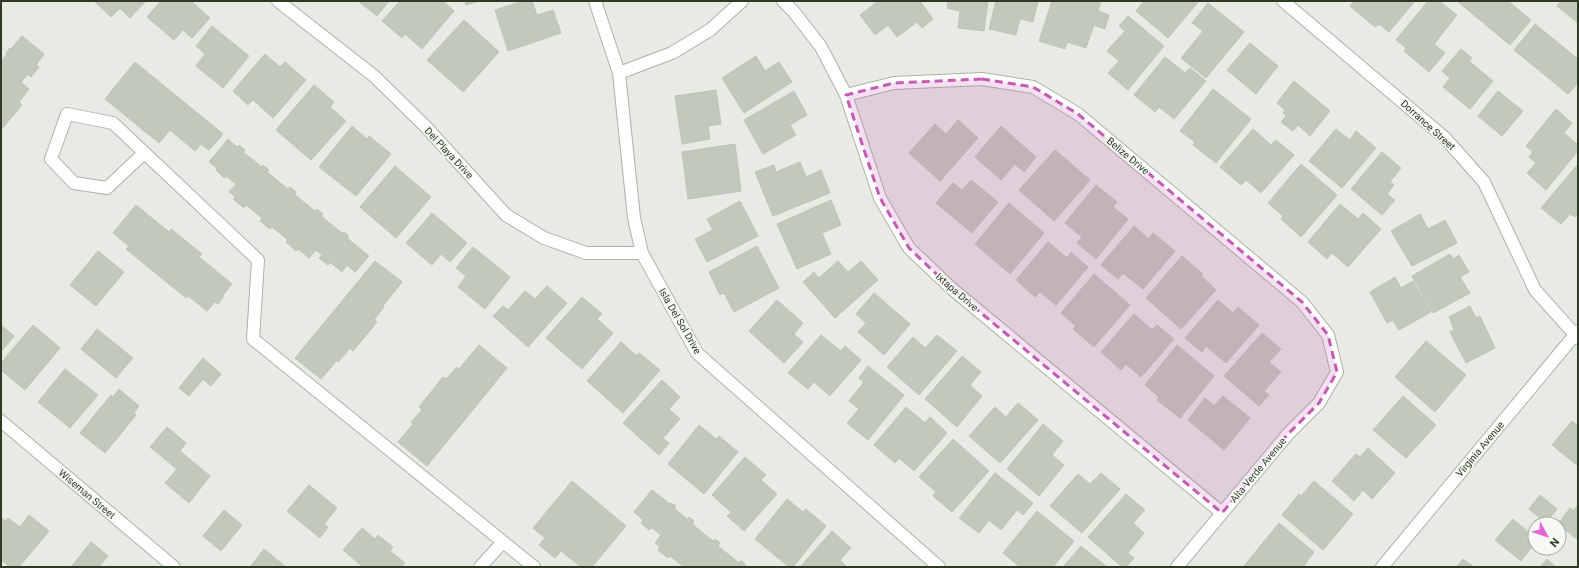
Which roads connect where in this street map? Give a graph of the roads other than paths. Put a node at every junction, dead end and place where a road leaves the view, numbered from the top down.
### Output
1 (278, 1) edge
2 (595, 1) edge
3 (742, 1) edge
4 (783, 1) edge
5 (1283, 1) edge
6 (619, 73) junction
7 (846, 96) junction
8 (144, 153) junction
9 (642, 253) junction
10 (1577, 334) edge
11 (1337, 372) joint
12 (1, 421) edge
13 (1222, 513) junction
14 (503, 542) junction
15 (174, 567) edge
16 (480, 567) edge
17 (534, 567) edge
18 (939, 567) edge
19 (1177, 567) edge
20 (1382, 567) edge

1 - 9 street, Del Playa Drive
2 - 6 street, Isla Del Sol Drive
3 - 6 street
4 - 7 street, Ixtapa Drive
5 - 10 street, Dorrance Street
6 - 9 street, Isla Del Sol Drive
7 - 11 street, Belize Drive
7 - 13 street, Ixtapa Drive
8 - 8 street
8 - 14 street
9 - 18 street, Isla Del Sol Drive
10 - 20 street, Virginia Avenue
11 - 13 street, Alta Verde Avenue
12 - 15 street, Wiseman Street
13 - 19 street, Alta Verde Avenue
14 - 16 street
14 - 17 street

